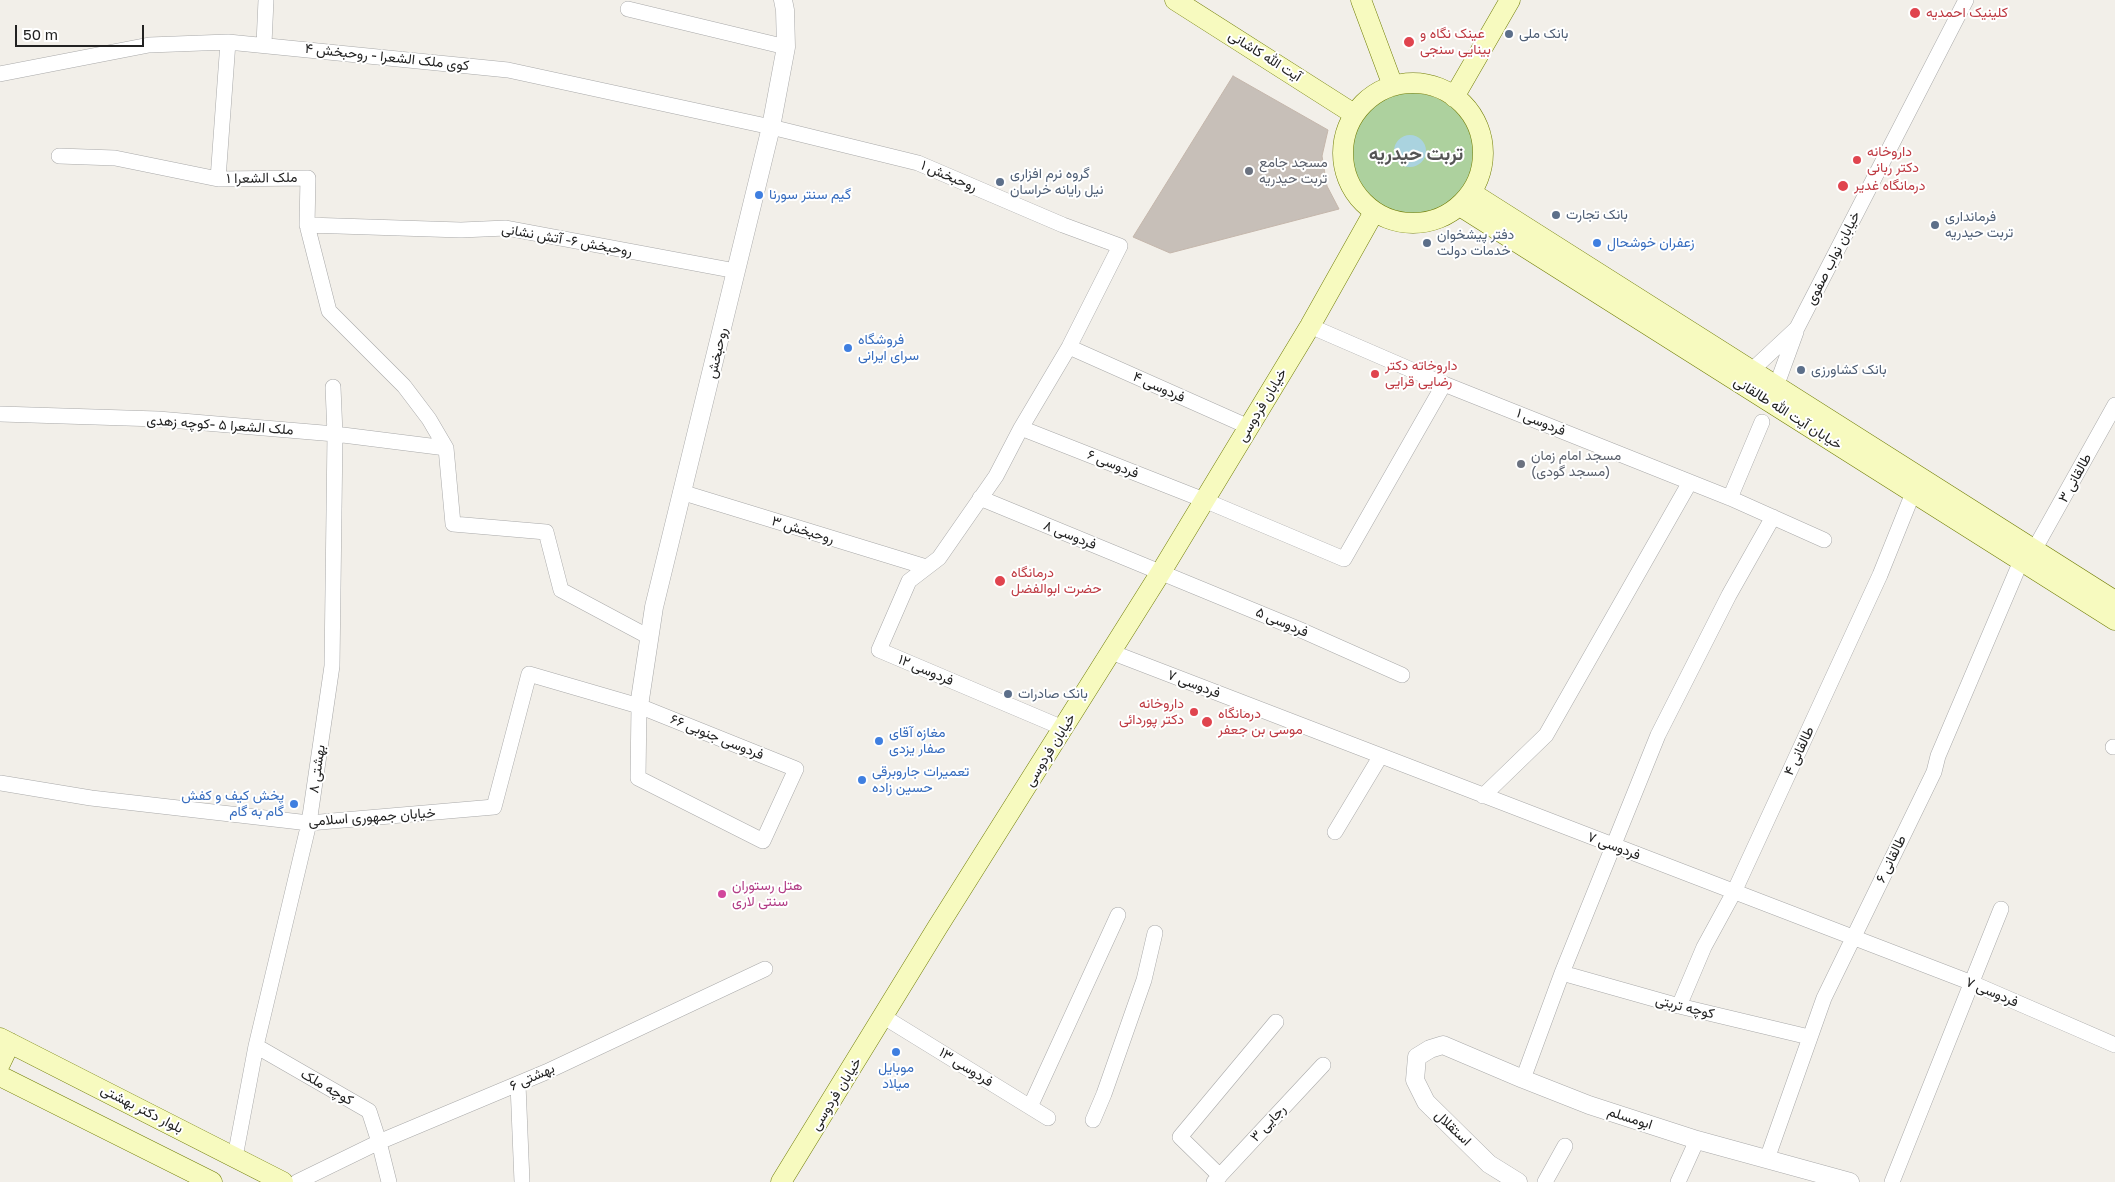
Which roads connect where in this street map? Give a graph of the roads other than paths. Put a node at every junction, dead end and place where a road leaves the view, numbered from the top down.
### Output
1 (266, 0) edge
2 (782, 0) edge
3 (1175, 0) edge
4 (1361, 0) edge
5 (1510, 0) edge
6 (1966, 0) edge
7 (628, 8) dead end
8 (228, 42) junction
9 (264, 44) junction
10 (786, 47) junction
11 (1385, 61) junction
12 (0, 74) edge
13 (1393, 86) junction
14 (1327, 96) junction
15 (1454, 96) junction
16 (1354, 114) junction
17 (771, 127) junction
18 (60, 156) dead end
19 (218, 179) junction
20 (1466, 200) junction
21 (1374, 212) junction
22 (307, 225) junction
23 (736, 271) junction
24 (1310, 326) junction
25 (1797, 328) junction
26 (1069, 347) junction
27 (1752, 370) junction
28 (1444, 384) junction
29 (333, 387) dead end
30 (1773, 394) junction
31 (2115, 405) edge
32 (0, 414) edge
33 (1762, 422) dead end
34 (1249, 427) junction
35 (1021, 428) junction
36 (335, 434) junction
37 (446, 448) junction
38 (1690, 482) junction
39 (681, 492) junction
40 (1912, 493) junction
41 (980, 498) junction
42 (1730, 498) junction
43 (1204, 500) junction
44 (1773, 517) junction
45 (1824, 540) dead end
46 (2028, 556) junction
47 (926, 567) junction
48 (1161, 572) junction
49 (2115, 601) edge
50 (2115, 620) edge
51 (649, 637) junction
52 (1110, 652) junction
53 (1402, 675) dead end
54 (639, 706) junction
55 (1063, 728) junction
56 (1380, 757) junction
57 (0, 782) edge
58 (1482, 796) junction
59 (309, 823) junction
60 (1335, 832) dead end
61 (1613, 846) junction
62 (1734, 892) junction
63 (2001, 909) dead end
64 (1118, 915) dead end
65 (1156, 933) dead end
66 (1853, 937) junction
67 (765, 970) dead end
68 (1562, 973) junction
69 (1972, 982) junction
70 (1679, 1006) junction
71 (884, 1017) junction
72 (1276, 1022) dead end
73 (1809, 1037) junction
74 (5, 1040) edge
75 (2115, 1045) edge
76 (256, 1046) junction
77 (1417, 1057) joint
78 (0, 1064) edge
79 (1322, 1065) dead end
80 (0, 1076) edge
81 (1523, 1079) junction
82 (518, 1084) junction
83 (1030, 1107) junction
84 (1048, 1118) dead end
85 (1093, 1120) dead end
86 (1697, 1140) junction
87 (379, 1142) junction
88 (1565, 1146) dead end
89 (235, 1157) junction
90 (1767, 1159) junction
91 (1217, 1179) edge
92 (212, 1182) edge
93 (283, 1182) edge
94 (297, 1182) edge
95 (389, 1182) edge
96 (522, 1182) edge
97 (781, 1182) edge
98 (1518, 1182) edge
99 (1545, 1182) edge
100 (1678, 1182) edge
101 (1850, 1182) edge
102 (1892, 1182) edge

1 - 9 street
2 - 10 street, روحبخش
3 - 14 main road, آیت الله کاشانی
4 - 11 main road
5 - 15 main road
6 - 25 street, خیابان نواب صفوی
7 - 10 street
8 - 9 street, کوی ملک الشعرا - روحبخش ۴
8 - 12 street, کوی ملک الشعرا - روحبخش ۴
8 - 19 street, ملک الشعرا ۱
9 - 17 street, کوی ملک الشعرا - روحبخش ۴
10 - 17 street, روحبخش
11 - 13 main road
11 - 14 main road
13 - 15 main road
13 - 16 main road
14 - 16 main road, آیت الله کاشانی
15 - 20 main road
16 - 21 main road
17 - 23 street, روحبخش
17 - 26 street, روحبخش ۱
18 - 19 street
19 - 22 street, ملک الشعرا ۱
20 - 21 main road
20 - 27 main road, خیابان آیت الله طالقانی
20 - 30 main road, خیابان آیت الله طالقانی
21 - 24 main road, خیابان فردوسی
22 - 23 street, روحبخش ۶- آتش نشانی
22 - 37 street
23 - 39 street, روحبخش
24 - 28 street, فردوسی ۱
24 - 34 main road, خیابان فردوسی
25 - 27 street, خیابان نواب صفوی
25 - 30 street
26 - 34 street, فردوسی ۴
26 - 35 street
27 - 30 main road, خیابان آیت الله طالقانی
28 - 38 street, فردوسی ۱
28 - 43 street, فردوسی ۶
29 - 36 street
30 - 40 main road, خیابان آیت الله طالقانی
30 - 46 main road, خیابان آیت الله طالقانی
31 - 46 street, طالقانی ۳
32 - 36 street, ملک الشعرا ۵ -کوچه زهدی
33 - 42 street
34 - 43 main road, خیابان فردوسی
35 - 41 street
35 - 43 street, فردوسی ۶
36 - 37 street, ملک الشعرا ۵ -کوچه زهدی
36 - 59 street, بهشتی ۸
37 - 51 street
38 - 42 street, فردوسی ۱
38 - 58 street
39 - 47 street, روحبخش ۳
39 - 51 street, روحبخش
40 - 46 main road, خیابان آیت الله طالقانی
40 - 62 street, طالقانی ۴
41 - 47 street
41 - 48 street, فردوسی ۸
42 - 44 street, فردوسی ۱
43 - 48 main road, خیابان فردوسی
44 - 45 street, فردوسی ۱
44 - 61 street
46 - 49 main road, خیابان آیت الله طالقانی
46 - 50 main road, خیابان آیت الله طالقانی
46 - 66 street, طالقانی ۶
47 - 55 street, فردوسی ۱۲
48 - 52 main road, خیابان فردوسی
48 - 53 street, فردوسی ۵
51 - 54 street, روحبخش
52 - 55 main road, خیابان فردوسی
52 - 56 street, فردوسی ۷
54 - 54 street, فردوسی جنوبی ۶۶
54 - 59 street, خیابان جمهوری اسلامی
55 - 71 main road, خیابان فردوسی
56 - 58 street, فردوسی ۷
56 - 60 street
57 - 59 street, خیابان جمهوری اسلامی
58 - 61 street, فردوسی ۷
59 - 76 street, بهشتی ۸
61 - 62 street, فردوسی ۷
61 - 68 street
62 - 66 street, فردوسی ۷
62 - 70 street, طالقانی ۴
63 - 69 street
64 - 83 street
65 - 85 street
66 - 69 street, فردوسی ۷
66 - 73 street, طالقانی ۶
67 - 82 street, بهشتی ۶
68 - 70 street, کوچه تربتی
68 - 81 street
69 - 75 street, فردوسی ۷
69 - 102 street
70 - 73 street, کوچه تربتی
71 - 83 street, فردوسی ۱۳
71 - 97 main road, خیابان فردوسی
72 - 91 street
73 - 90 street, طالقانی ۶
74 - 78 main road
74 - 89 main road, بلوار دکتر بهشتی
76 - 87 street, کوچه ملک
76 - 89 street, بهشتی ۸
77 - 81 street, ابومسلم
77 - 98 street, استقلال
79 - 91 street, رجایی ۳
80 - 92 main road
81 - 86 street, ابومسلم
82 - 87 street, بهشتی ۶
82 - 96 street
83 - 84 street, فردوسی ۱۳
86 - 90 street, ابومسلم
86 - 100 street
87 - 94 street, بهشتی ۶
87 - 95 street, کوچه ملک
88 - 99 street
89 - 93 main road, بلوار دکتر بهشتی
90 - 101 street, ابومسلم

